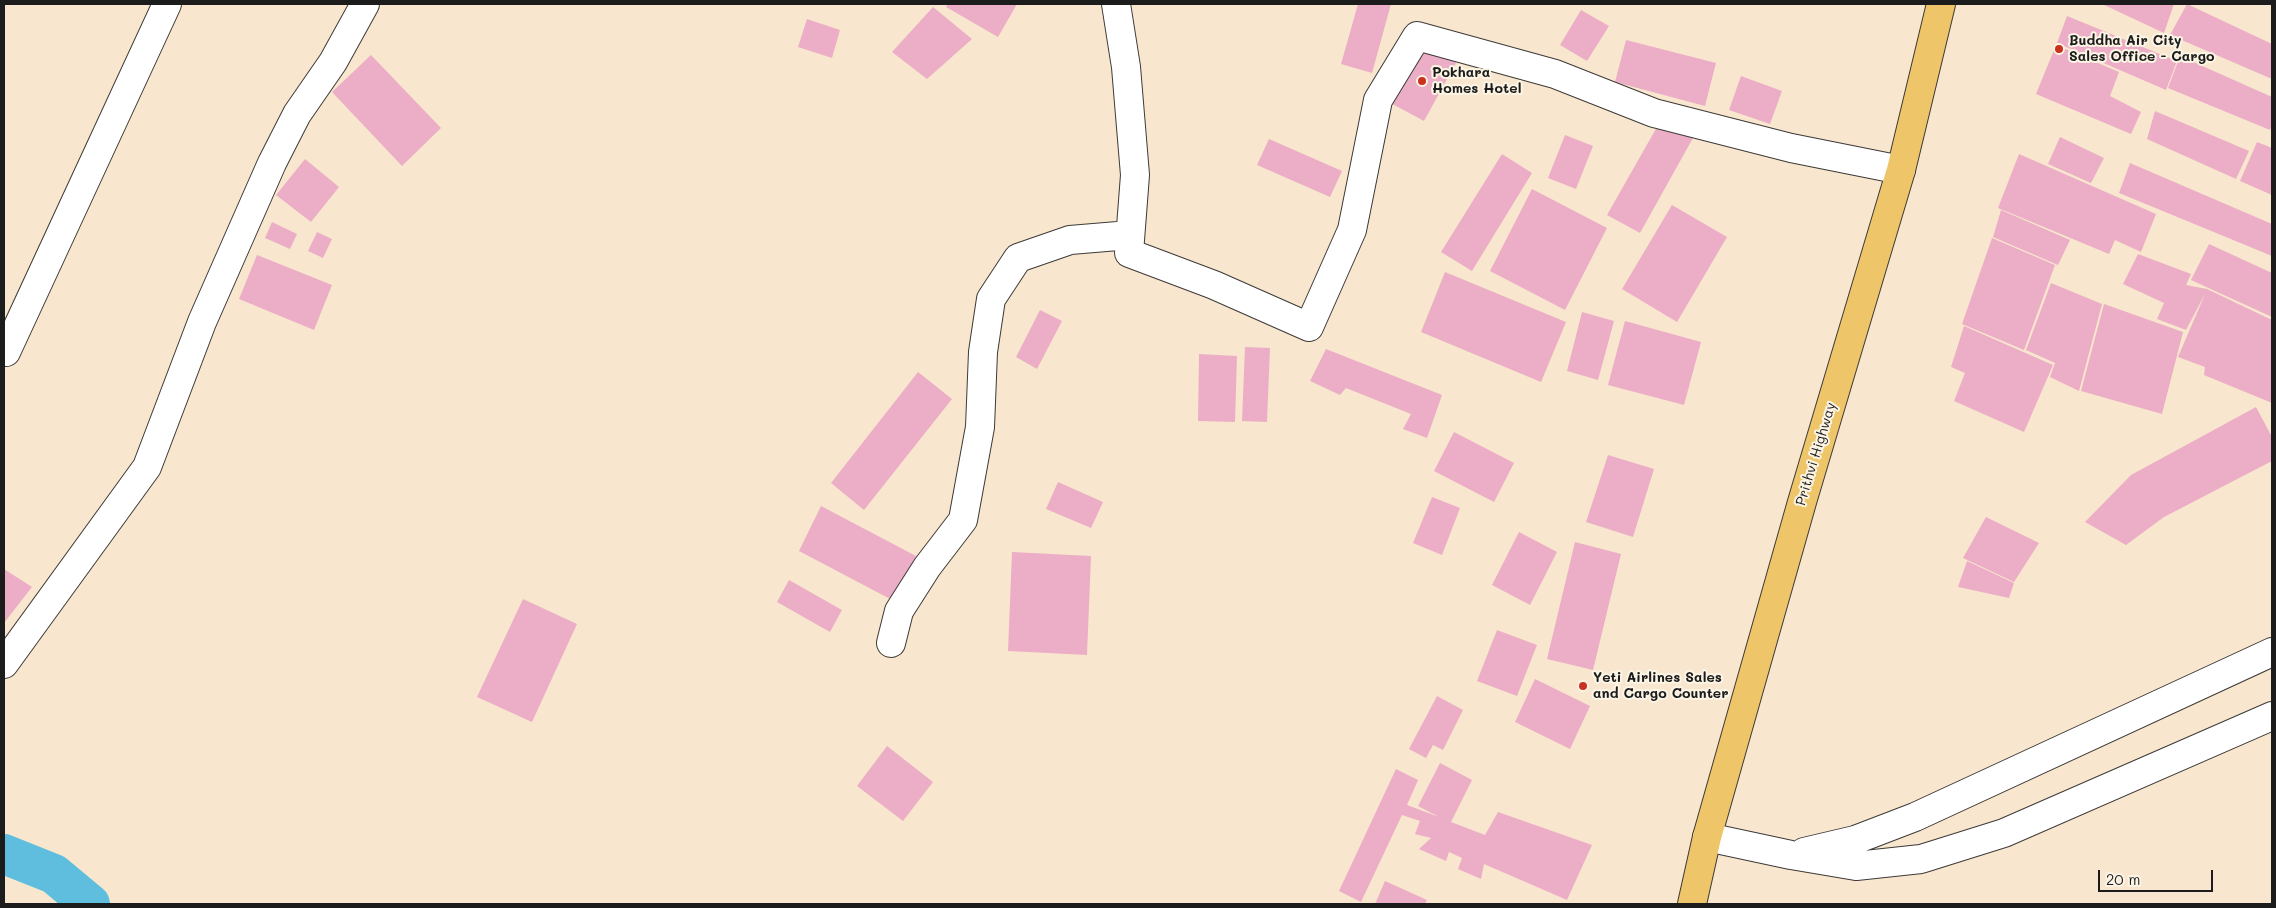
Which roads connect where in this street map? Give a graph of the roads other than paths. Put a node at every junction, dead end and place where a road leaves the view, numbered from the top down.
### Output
1 (167, 4) edge
2 (365, 4) edge
3 (1116, 4) edge
4 (1941, 4) edge
5 (1901, 170) junction
6 (1130, 235) junction
7 (6, 352) dead end
8 (891, 642) dead end
9 (2272, 652) edge
10 (4, 664) edge
11 (2272, 716) edge
12 (1707, 837) junction
13 (1791, 855) junction
14 (1692, 904) edge

1 - 7 street
2 - 10 street
3 - 6 street
4 - 5 highway, Prithvi Highway
5 - 6 street
5 - 12 highway, Prithvi Highway
6 - 8 street
9 - 13 street
11 - 13 street
12 - 13 street
12 - 14 highway, Prithvi Highway

